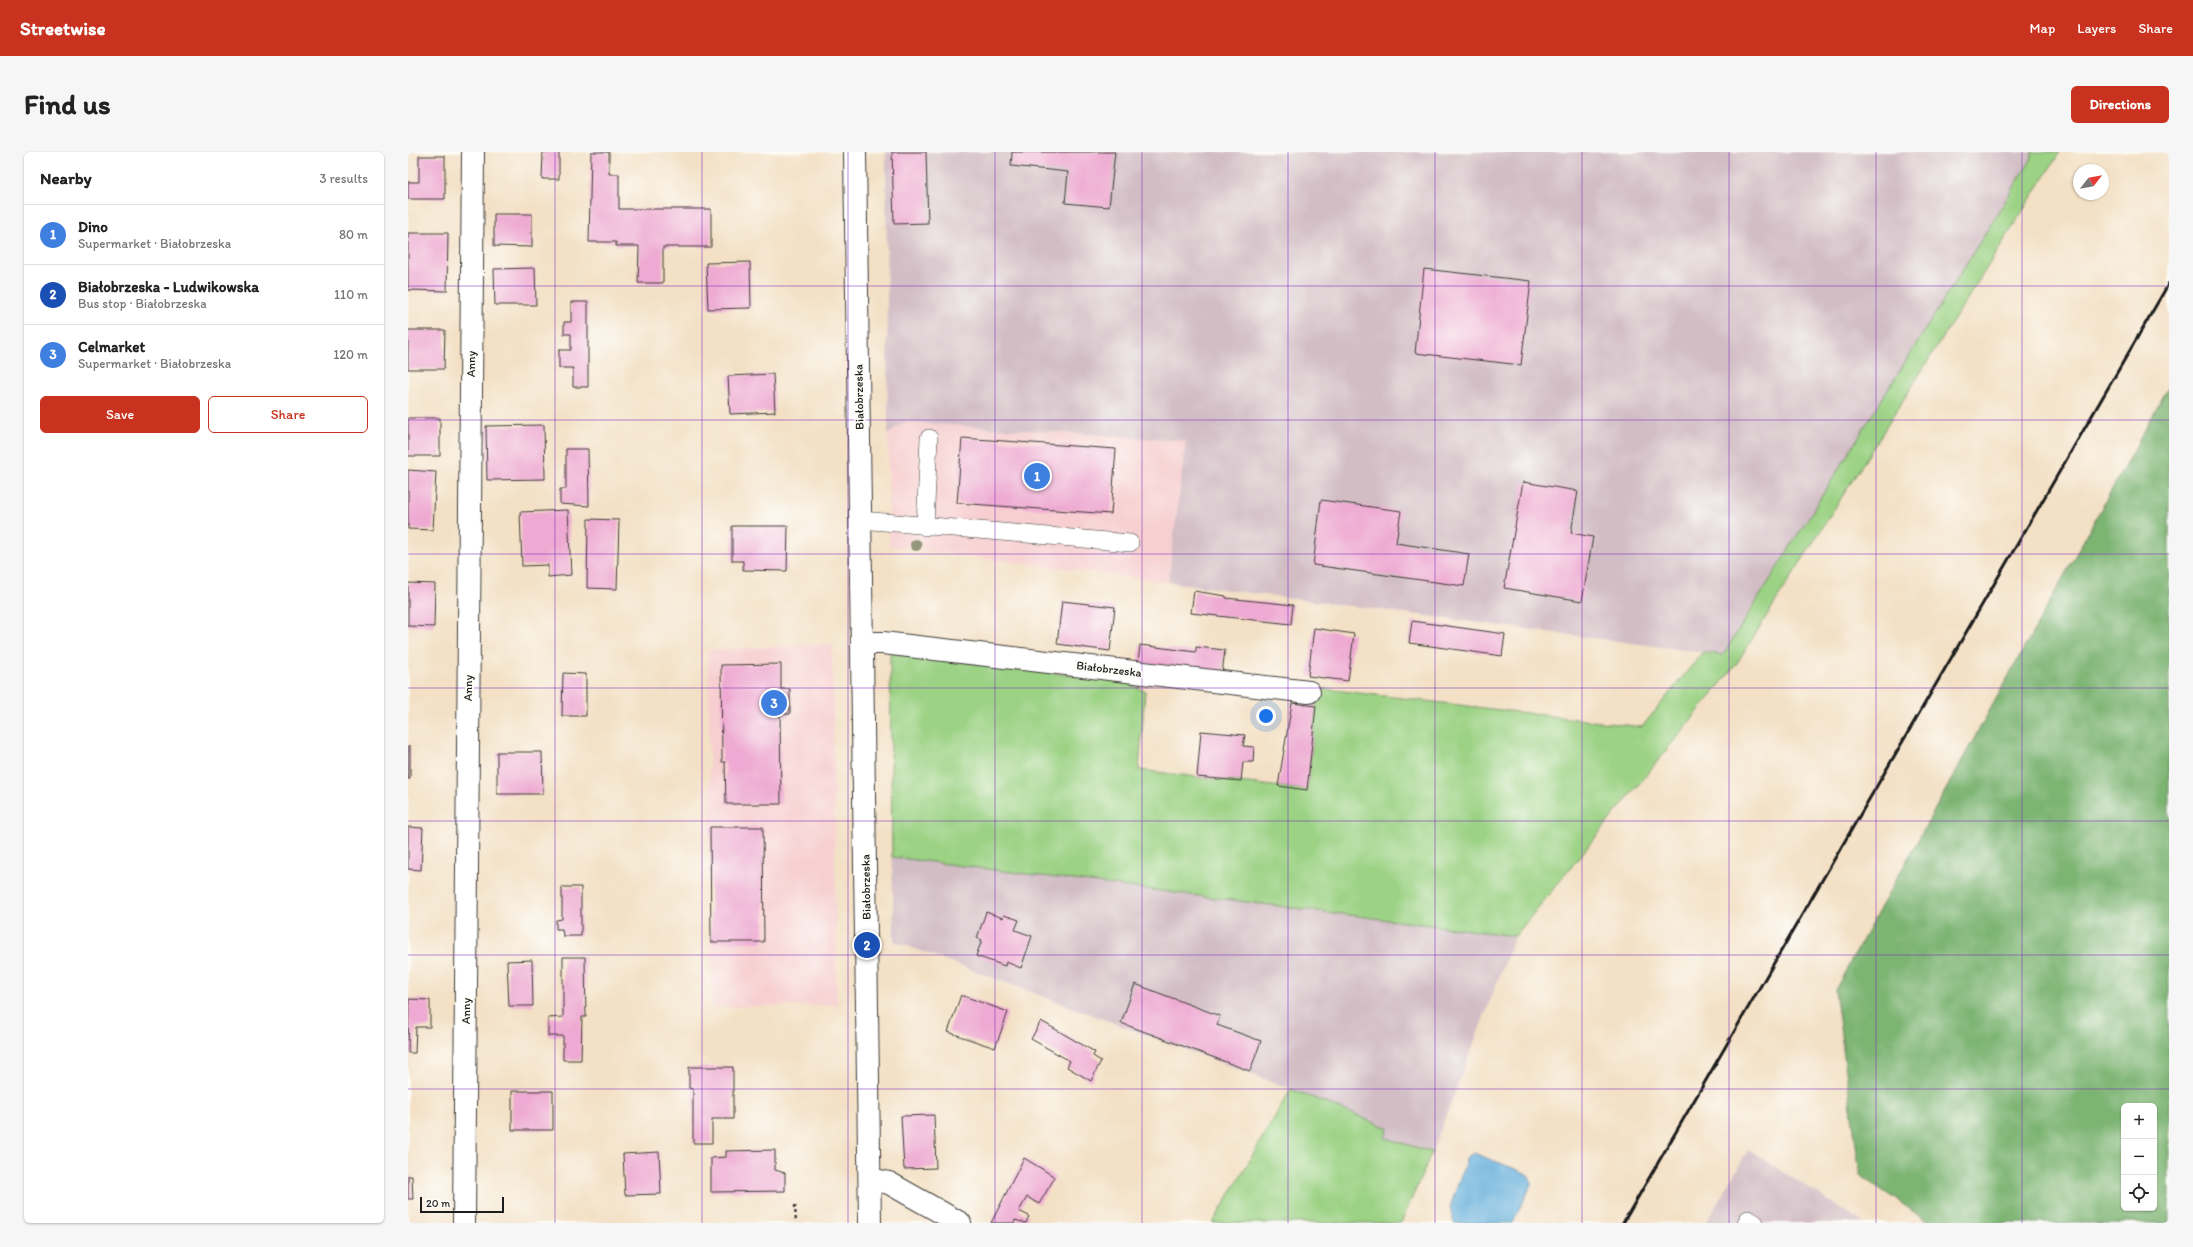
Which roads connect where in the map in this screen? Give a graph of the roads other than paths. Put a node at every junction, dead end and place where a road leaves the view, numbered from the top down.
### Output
1 (473, 152) edge
2 (856, 152) edge
3 (929, 438) dead end
4 (861, 520) junction
5 (925, 527) junction
6 (1130, 543) dead end
7 (862, 643) junction
8 (1309, 692) dead end
9 (870, 1179) junction
10 (464, 1223) edge
11 (870, 1223) edge
12 (960, 1223) edge
13 (1746, 1223) edge
14 (1754, 1223) edge

1 - 10 street, Anny
2 - 4 street, Białobrzeska
3 - 5 lane
4 - 5 lane
4 - 7 street, Białobrzeska
5 - 6 lane
7 - 8 street, Białobrzeska
7 - 9 street, Białobrzeska
9 - 11 street, Białobrzeska
9 - 12 street
13 - 14 lane

